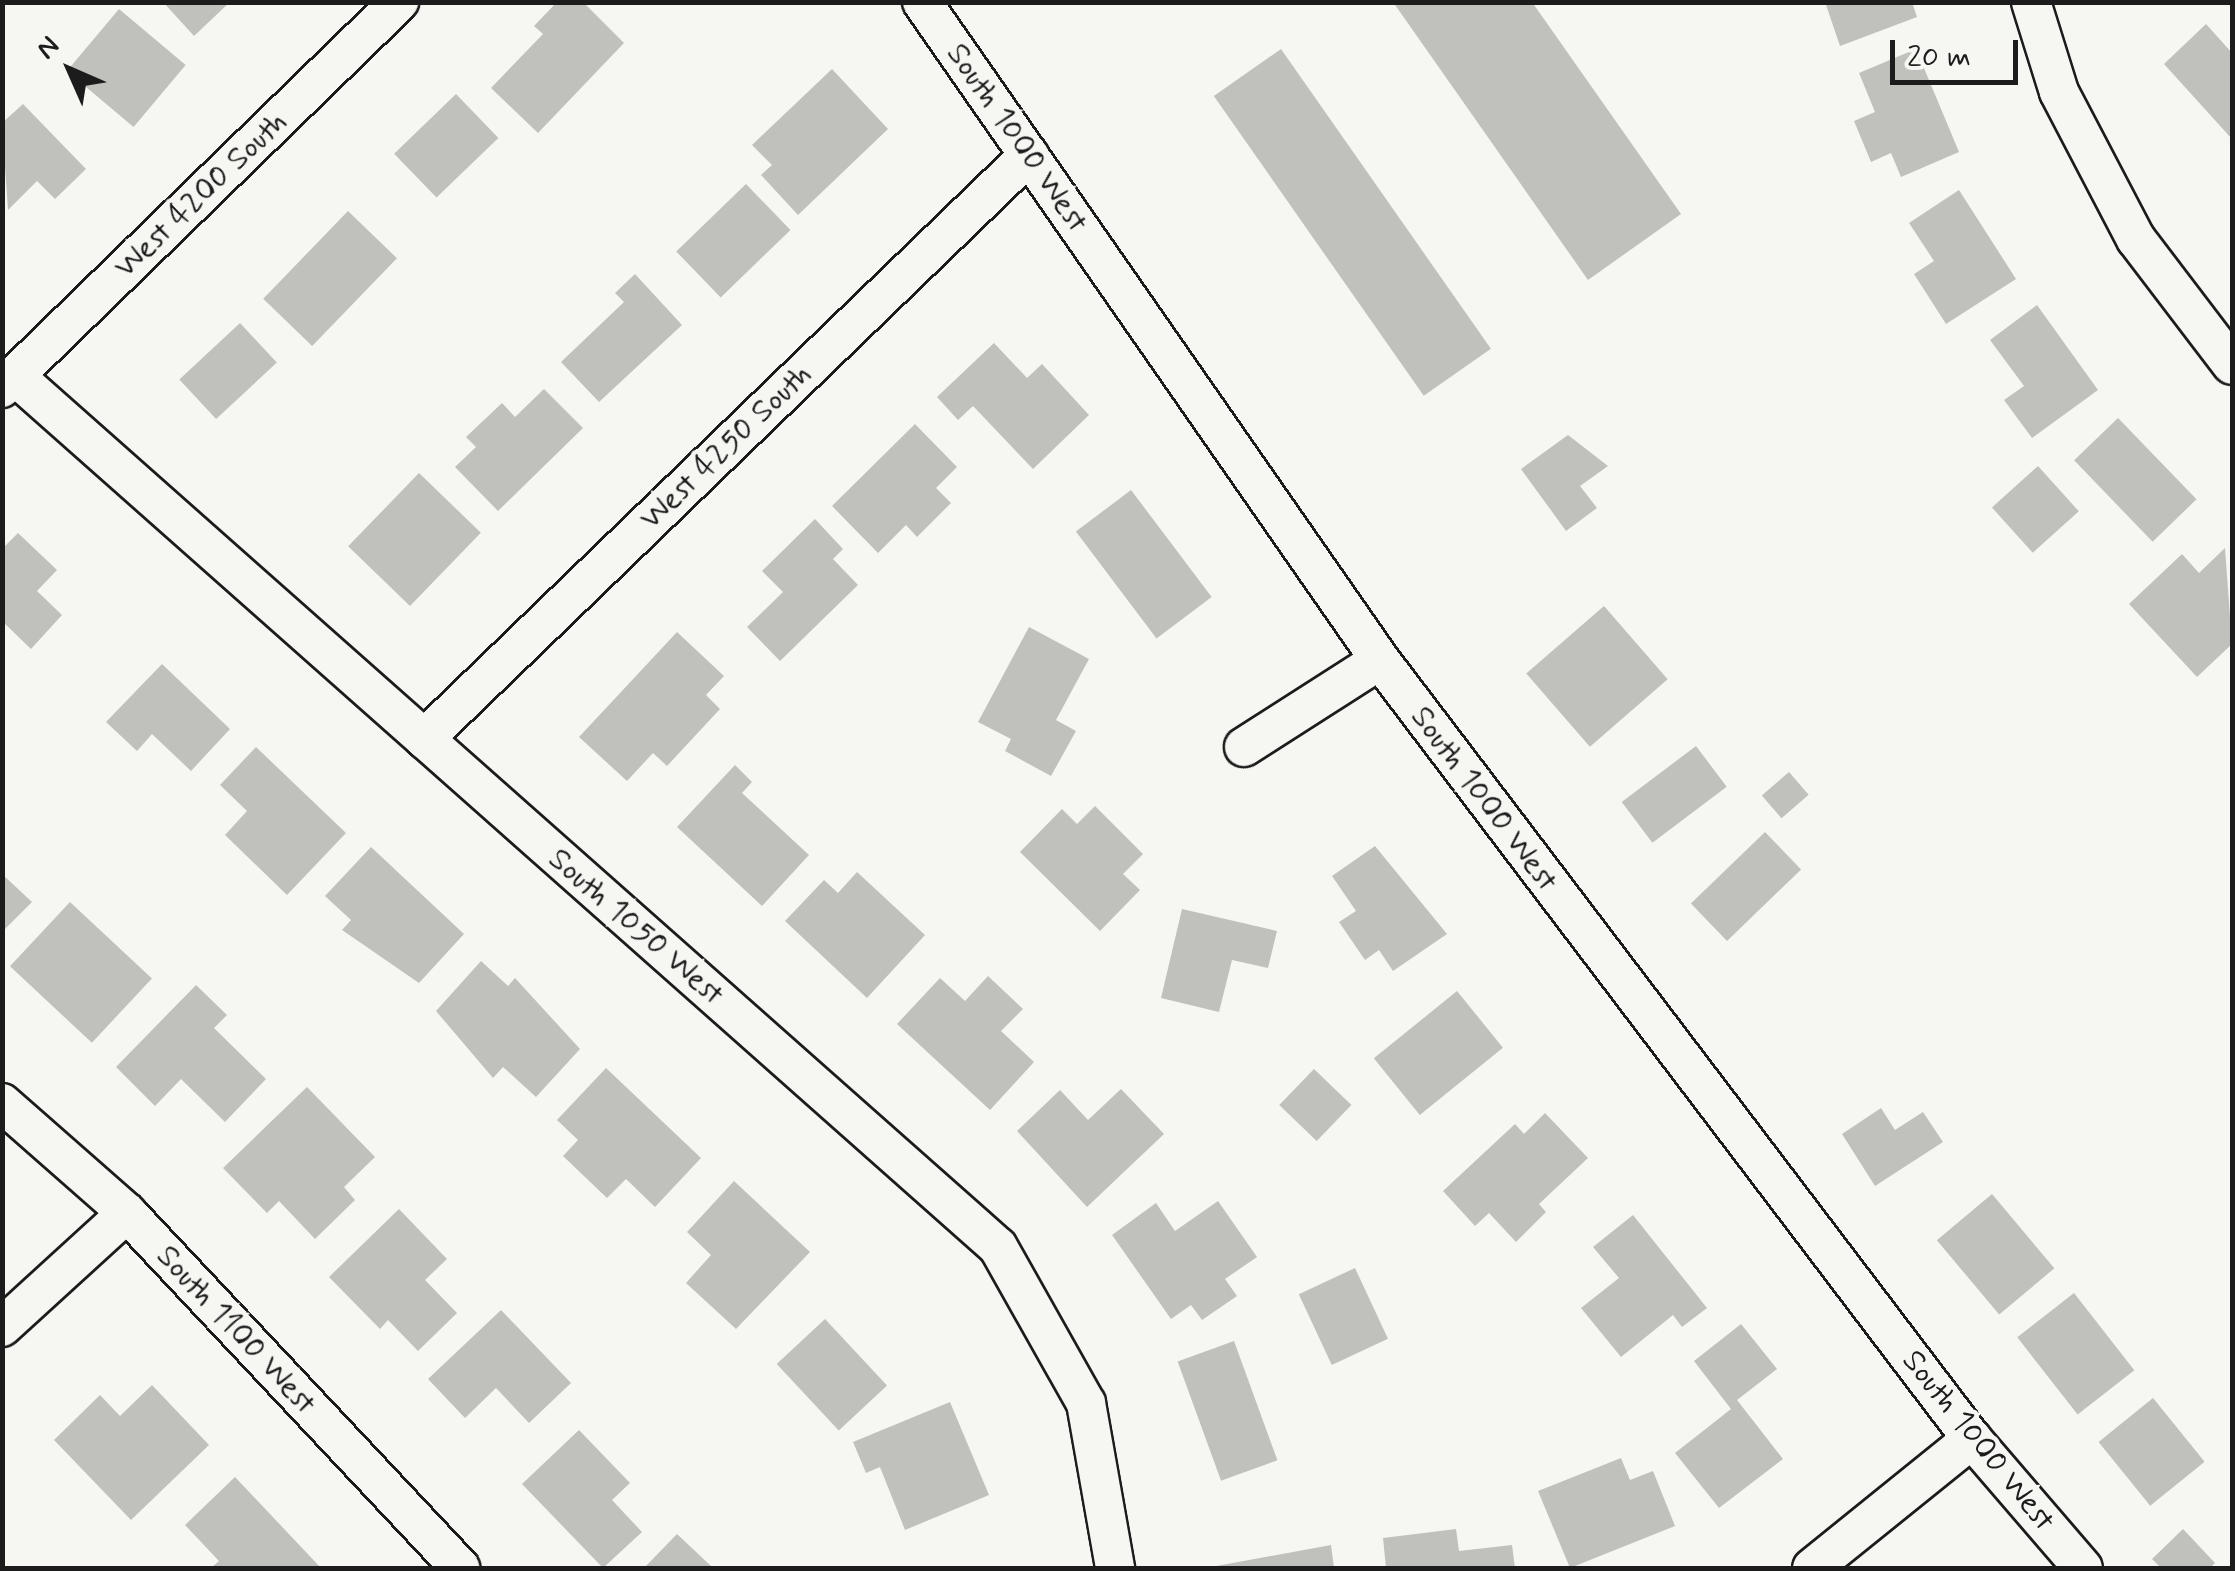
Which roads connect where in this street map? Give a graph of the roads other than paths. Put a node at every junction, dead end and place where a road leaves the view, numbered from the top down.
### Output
1 (400, 2) edge
2 (922, 2) edge
3 (2031, 2) edge
4 (1029, 155) junction
5 (2225, 342) edge
6 (9, 382) edge
7 (1380, 660) junction
8 (424, 739) junction
9 (1244, 746) dead end
10 (2, 1103) edge
11 (127, 1213) junction
12 (2, 1327) edge
13 (1972, 1439) junction
14 (460, 1568) edge
15 (1115, 1568) edge
16 (1812, 1568) edge
17 (2083, 1568) edge

1 - 6 street, West 4200 South
2 - 4 street, South 1000 West
3 - 5 street
4 - 7 street, South 1000 West
4 - 8 street, West 4250 South
6 - 8 street, South 1050 West
7 - 9 street
7 - 13 street, South 1000 West
8 - 15 street, South 1050 West
10 - 11 street, South 1100 West
11 - 12 street
11 - 14 street, South 1100 West
13 - 16 street
13 - 17 street, South 1000 West

